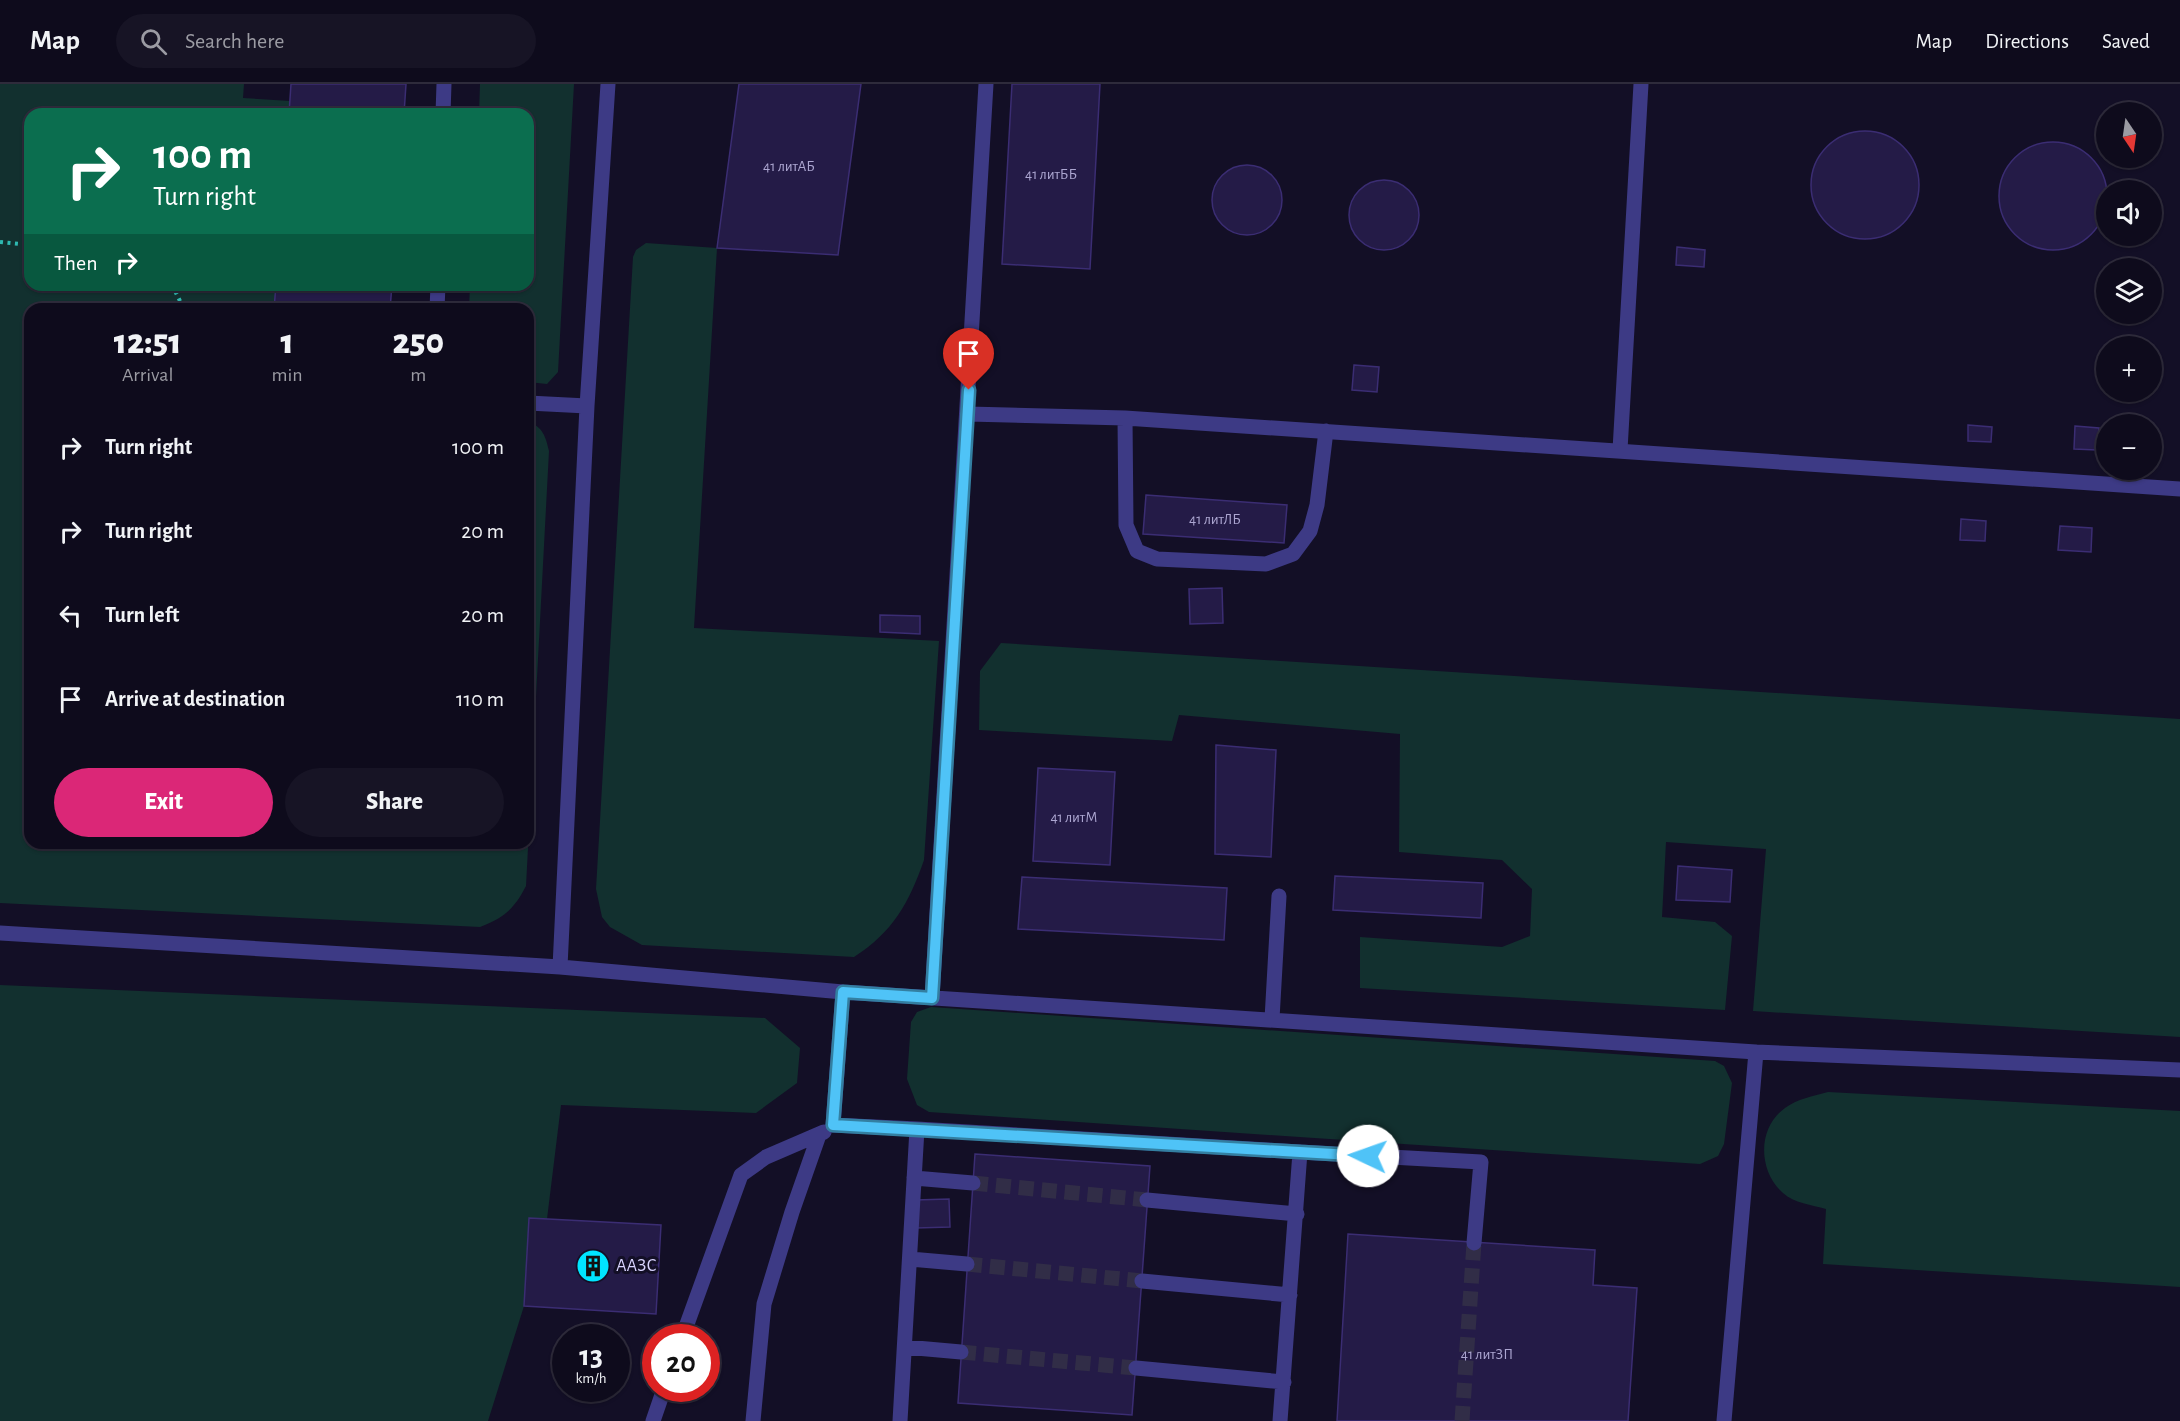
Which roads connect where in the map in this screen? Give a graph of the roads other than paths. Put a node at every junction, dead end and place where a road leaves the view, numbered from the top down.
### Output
1 (444, 84) edge
2 (608, 84) edge
3 (986, 84) edge
4 (1641, 84) edge
5 (443, 108) edge
6 (534, 403) edge
7 (587, 406) junction
8 (968, 414) junction
9 (1125, 418) junction
10 (1326, 431) junction
11 (1620, 450) junction
12 (2180, 489) edge
13 (1279, 896) dead end
14 (0, 933) edge
15 (560, 967) junction
16 (843, 992) junction
17 (932, 998) junction
18 (1272, 1019) junction
19 (1756, 1052) junction
20 (2180, 1070) edge
21 (833, 1125) junction
22 (917, 1129) junction
23 (819, 1136) junction
24 (1300, 1152) junction
25 (914, 1178) junction
26 (973, 1183) tunnel mouth
27 (1147, 1200) tunnel mouth
28 (1297, 1214) junction
29 (1474, 1243) tunnel mouth
30 (910, 1259) junction
31 (967, 1264) tunnel mouth
32 (1142, 1281) tunnel mouth
33 (1290, 1295) junction
34 (687, 1324) edge
35 (905, 1347) junction
36 (962, 1352) tunnel mouth
37 (1136, 1368) tunnel mouth
38 (1284, 1382) junction
39 (660, 1402) edge
40 (653, 1421) edge
41 (753, 1421) edge
42 (900, 1421) edge
43 (1280, 1421) edge
44 (1724, 1421) edge

1 - 5 lane
2 - 7 lane
3 - 8 lane
4 - 11 lane
6 - 7 lane
7 - 15 lane
8 - 9 lane
8 - 17 lane
9 - 10 lane
9 - 10 lane
10 - 11 lane
11 - 12 lane
13 - 18 lane
14 - 15 lane
15 - 16 lane
16 - 17 lane
16 - 21 lane
17 - 18 lane
18 - 19 lane
19 - 20 lane
19 - 44 lane
21 - 22 lane
21 - 23 lane
22 - 24 lane
22 - 25 lane
23 - 34 lane
23 - 41 lane
24 - 28 lane
24 - 29 lane
25 - 26 lane
25 - 30 lane
27 - 28 lane
28 - 33 lane
30 - 31 lane
30 - 35 lane
32 - 33 lane
33 - 38 lane
35 - 36 lane
35 - 42 lane
37 - 38 lane
38 - 43 lane
39 - 40 lane

